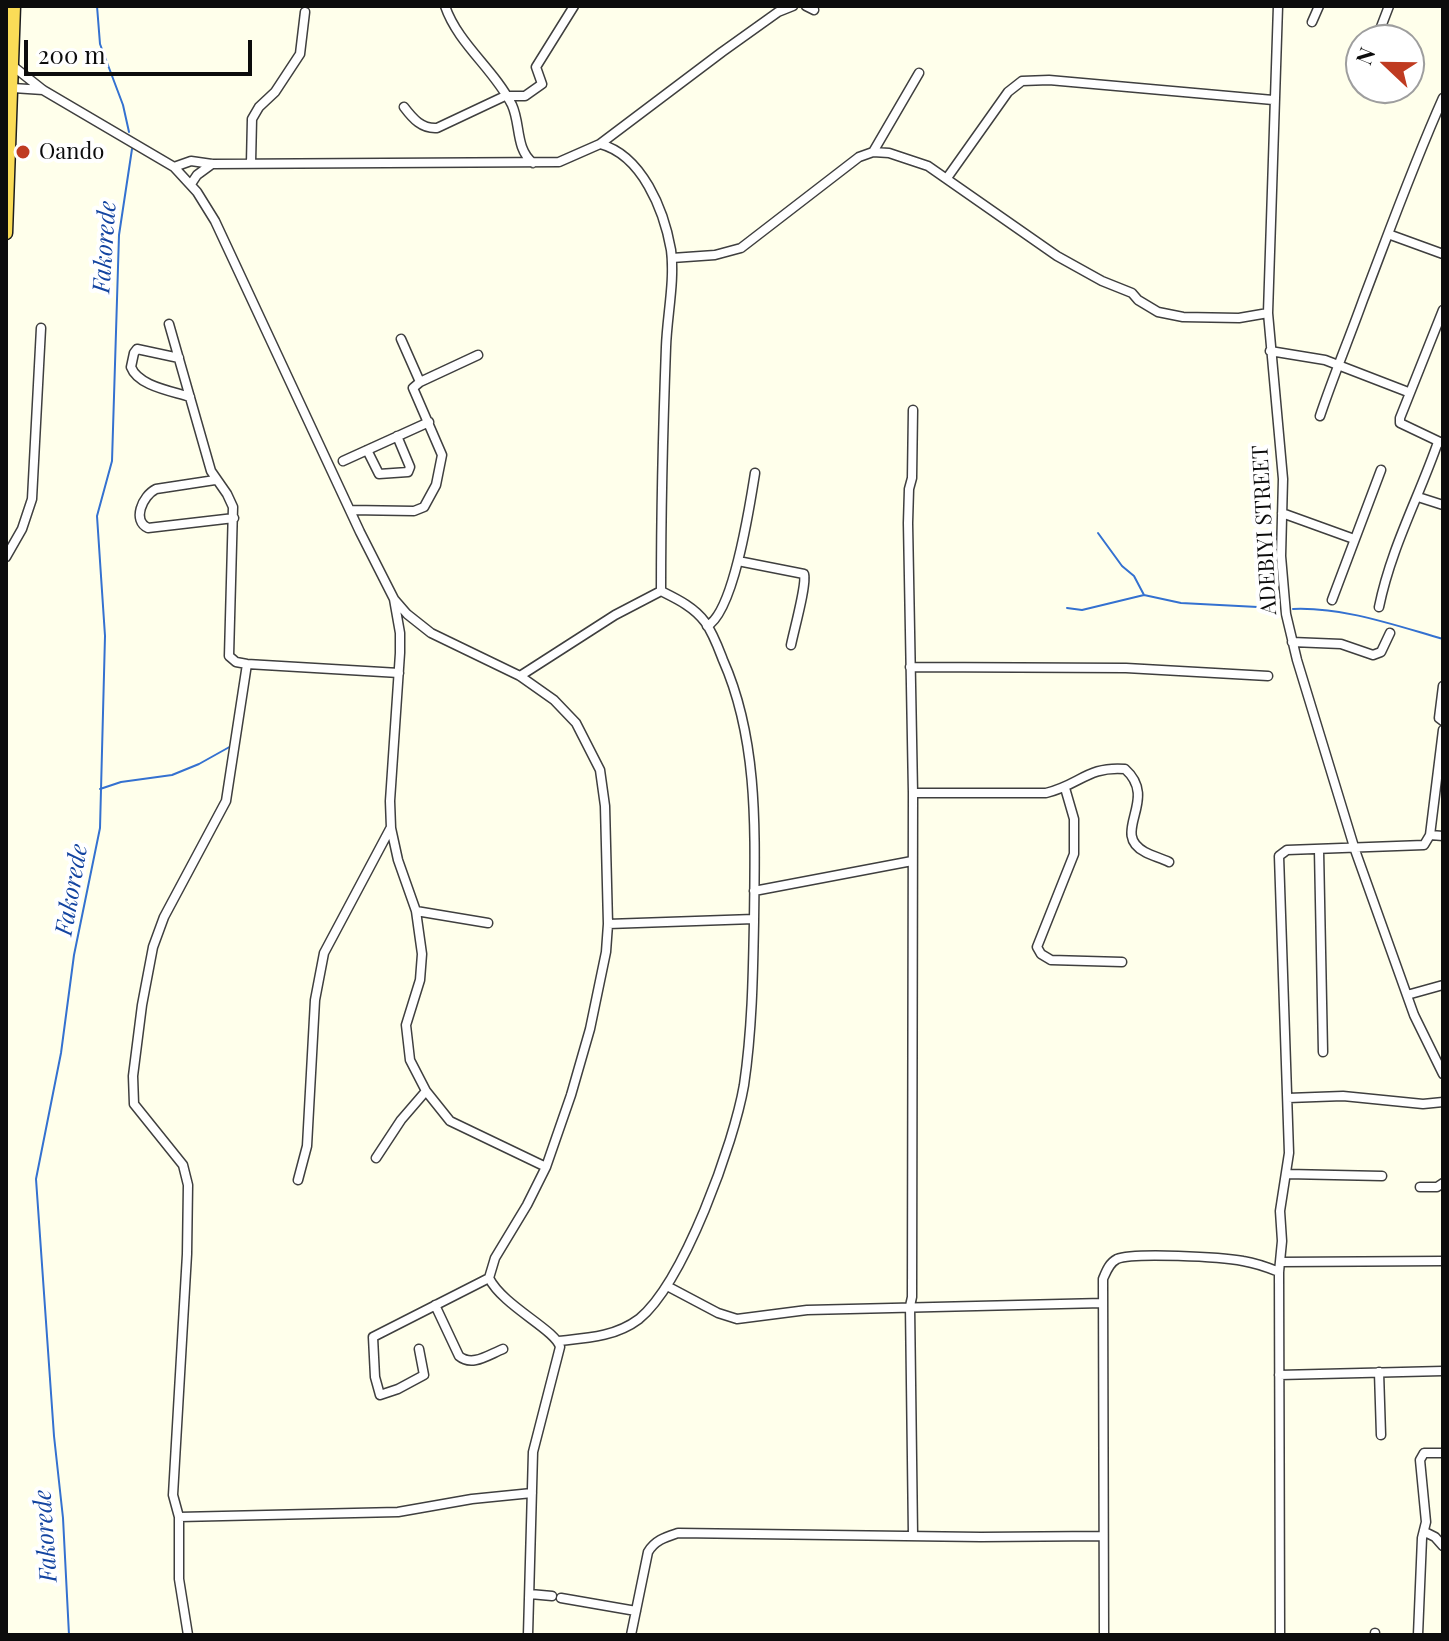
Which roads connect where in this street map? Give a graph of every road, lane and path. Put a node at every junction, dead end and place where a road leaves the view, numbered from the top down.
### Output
1 (14, 6) edge
2 (445, 6) edge
3 (574, 6) edge
4 (793, 6) edge
5 (1278, 6) edge
6 (1319, 6) edge
7 (305, 12) dead end
8 (1312, 22) dead end
9 (14, 67) junction
10 (919, 73) dead end
11 (13, 88) junction
12 (43, 90) junction
13 (505, 96) junction
14 (1443, 98) edge
15 (1273, 100) junction
16 (404, 107) dead end
17 (520, 143) junction
18 (600, 144) junction
19 (873, 152) junction
20 (251, 163) junction
21 (507, 163) junction
22 (533, 163) junction
23 (212, 164) junction
24 (174, 167) junction
25 (947, 178) junction
26 (191, 184) junction
27 (6, 233) edge
28 (1388, 234) junction
29 (1443, 254) edge
30 (672, 258) junction
31 (1443, 310) edge
32 (1268, 313) junction
33 (169, 324) dead end
34 (41, 328) dead end
35 (401, 339) dead end
36 (1270, 351) junction
37 (478, 355) dead end
38 (179, 358) junction
39 (1336, 364) junction
40 (420, 382) junction
41 (1408, 392) junction
42 (190, 397) junction
43 (913, 410) dead end
44 (1320, 416) dead end
45 (429, 422) junction
46 (397, 436) junction
47 (1440, 443) edge
48 (367, 450) junction
49 (343, 461) dead end
50 (1381, 470) dead end
51 (755, 473) dead end
52 (215, 480) junction
53 (1418, 497) junction
54 (1443, 505) edge
55 (350, 510) junction
56 (1282, 513) junction
57 (234, 518) junction
58 (1354, 539) junction
59 (6, 557) edge
60 (738, 561) junction
61 (661, 591) junction
62 (394, 599) junction
63 (1332, 600) dead end
64 (1379, 607) dead end
65 (707, 626) junction
66 (1390, 633) dead end
67 (1292, 642) junction
68 (791, 645) dead end
69 (247, 664) junction
70 (910, 667) junction
71 (399, 673) junction
72 (520, 676) junction
73 (1268, 676) dead end
74 (1443, 686) edge
75 (1443, 721) edge
76 (1443, 730) edge
77 (1065, 788) junction
78 (913, 793) junction
79 (391, 828) junction
80 (1430, 835) junction
81 (1443, 836) edge
82 (1319, 850) junction
83 (1355, 850) junction
84 (912, 861) junction
85 (1169, 862) dead end
86 (754, 891) junction
87 (416, 911) junction
88 (754, 919) junction
89 (488, 923) dead end
90 (608, 924) junction
91 (1122, 962) dead end
92 (1443, 985) edge
93 (1407, 995) junction
94 (1323, 1052) dead end
95 (1443, 1074) edge
96 (426, 1091) junction
97 (1288, 1098) junction
98 (1443, 1102) edge
99 (376, 1158) dead end
100 (546, 1167) junction
101 (1287, 1174) junction
102 (1382, 1176) dead end
103 (298, 1180) dead end
104 (1443, 1183) edge
105 (1420, 1187) dead end
106 (1443, 1261) edge
107 (1280, 1262) junction
108 (1279, 1272) junction
109 (489, 1278) junction
110 (667, 1286) junction
111 (1103, 1303) junction
112 (435, 1305) junction
113 (910, 1306) junction
114 (558, 1341) junction
115 (419, 1349) dead end
116 (503, 1349) dead end
117 (1443, 1371) edge
118 (1379, 1372) junction
119 (1279, 1375) junction
120 (1381, 1435) dead end
121 (1443, 1453) edge
122 (532, 1493) junction
123 (179, 1517) junction
124 (1425, 1532) junction
125 (913, 1535) junction
126 (1103, 1536) junction
127 (1443, 1546) edge
128 (530, 1594) junction
129 (636, 1611) junction
130 (188, 1635) edge
131 (528, 1635) edge
132 (631, 1635) edge
133 (1104, 1635) edge
134 (1280, 1635) edge
135 (1418, 1635) edge

1 - 9 highway
2 - 13 street
3 - 13 street
4 - 18 street
5 - 15 street, ADEBIYI STREET
6 - 8 street
7 - 20 street
9 - 11 highway
9 - 12 street
10 - 19 street
11 - 12 street
11 - 27 highway
12 - 24 street
13 - 16 street
13 - 17 street
14 - 28 street
15 - 25 street
15 - 32 street, ADEBIYI STREET
17 - 21 street
17 - 22 street
18 - 22 street
18 - 30 street
19 - 25 street
19 - 30 street
20 - 21 street
20 - 23 street
21 - 22 street
23 - 24 street
23 - 26 street
24 - 26 street
25 - 32 street
26 - 55 street
28 - 29 street
28 - 39 street
30 - 61 street
31 - 41 street
32 - 36 street, ADEBIYI STREET
33 - 38 street
34 - 59 street
35 - 40 street
36 - 39 street
36 - 56 street, ADEBIYI STREET
37 - 40 street
38 - 42 street
38 - 42 street
39 - 41 street
39 - 44 street
40 - 45 street
41 - 47 street
42 - 52 street
43 - 70 street
45 - 46 street
45 - 55 street
46 - 48 street
46 - 48 street
47 - 53 street
48 - 49 street
50 - 58 street
51 - 60 street
52 - 57 street
52 - 57 street
53 - 54 street
53 - 64 street
55 - 62 street
56 - 58 street
56 - 67 street, ADEBIYI STREET
57 - 69 street
58 - 63 street
60 - 65 street
60 - 68 street
61 - 65 street
61 - 72 street
62 - 71 street
62 - 72 street
65 - 86 street
66 - 67 street
67 - 83 street, ADEBIYI STREET
69 - 71 street
69 - 123 street
70 - 73 street
70 - 78 street
71 - 79 street
72 - 90 street
74 - 75 street
76 - 80 street
77 - 78 street
77 - 85 street
77 - 91 street
78 - 84 street
79 - 87 street
79 - 103 street
80 - 81 street
80 - 83 street
82 - 83 street
82 - 94 street
82 - 97 street
83 - 93 street, ADEBIYI STREET
84 - 86 street
84 - 113 street
86 - 88 street
87 - 89 street
87 - 96 street
88 - 90 street
88 - 110 street
90 - 100 street
92 - 93 street
93 - 95 street, ADEBIYI STREET
96 - 99 street
96 - 100 street
97 - 98 street
97 - 101 street
100 - 109 street
101 - 102 street
101 - 107 street
104 - 105 street
106 - 107 street
107 - 108 street
108 - 111 street
108 - 119 street
109 - 112 street
109 - 114 street
110 - 113 street
110 - 114 street
111 - 113 street
111 - 126 street
112 - 115 street
112 - 116 street
113 - 125 street
114 - 122 street
117 - 118 street
118 - 119 street
118 - 120 street
119 - 134 street
121 - 124 street
122 - 123 street
122 - 128 street
123 - 130 street
124 - 127 street
124 - 135 street
125 - 126 street
125 - 129 street
126 - 133 street
128 - 129 street
128 - 131 street
129 - 132 street

